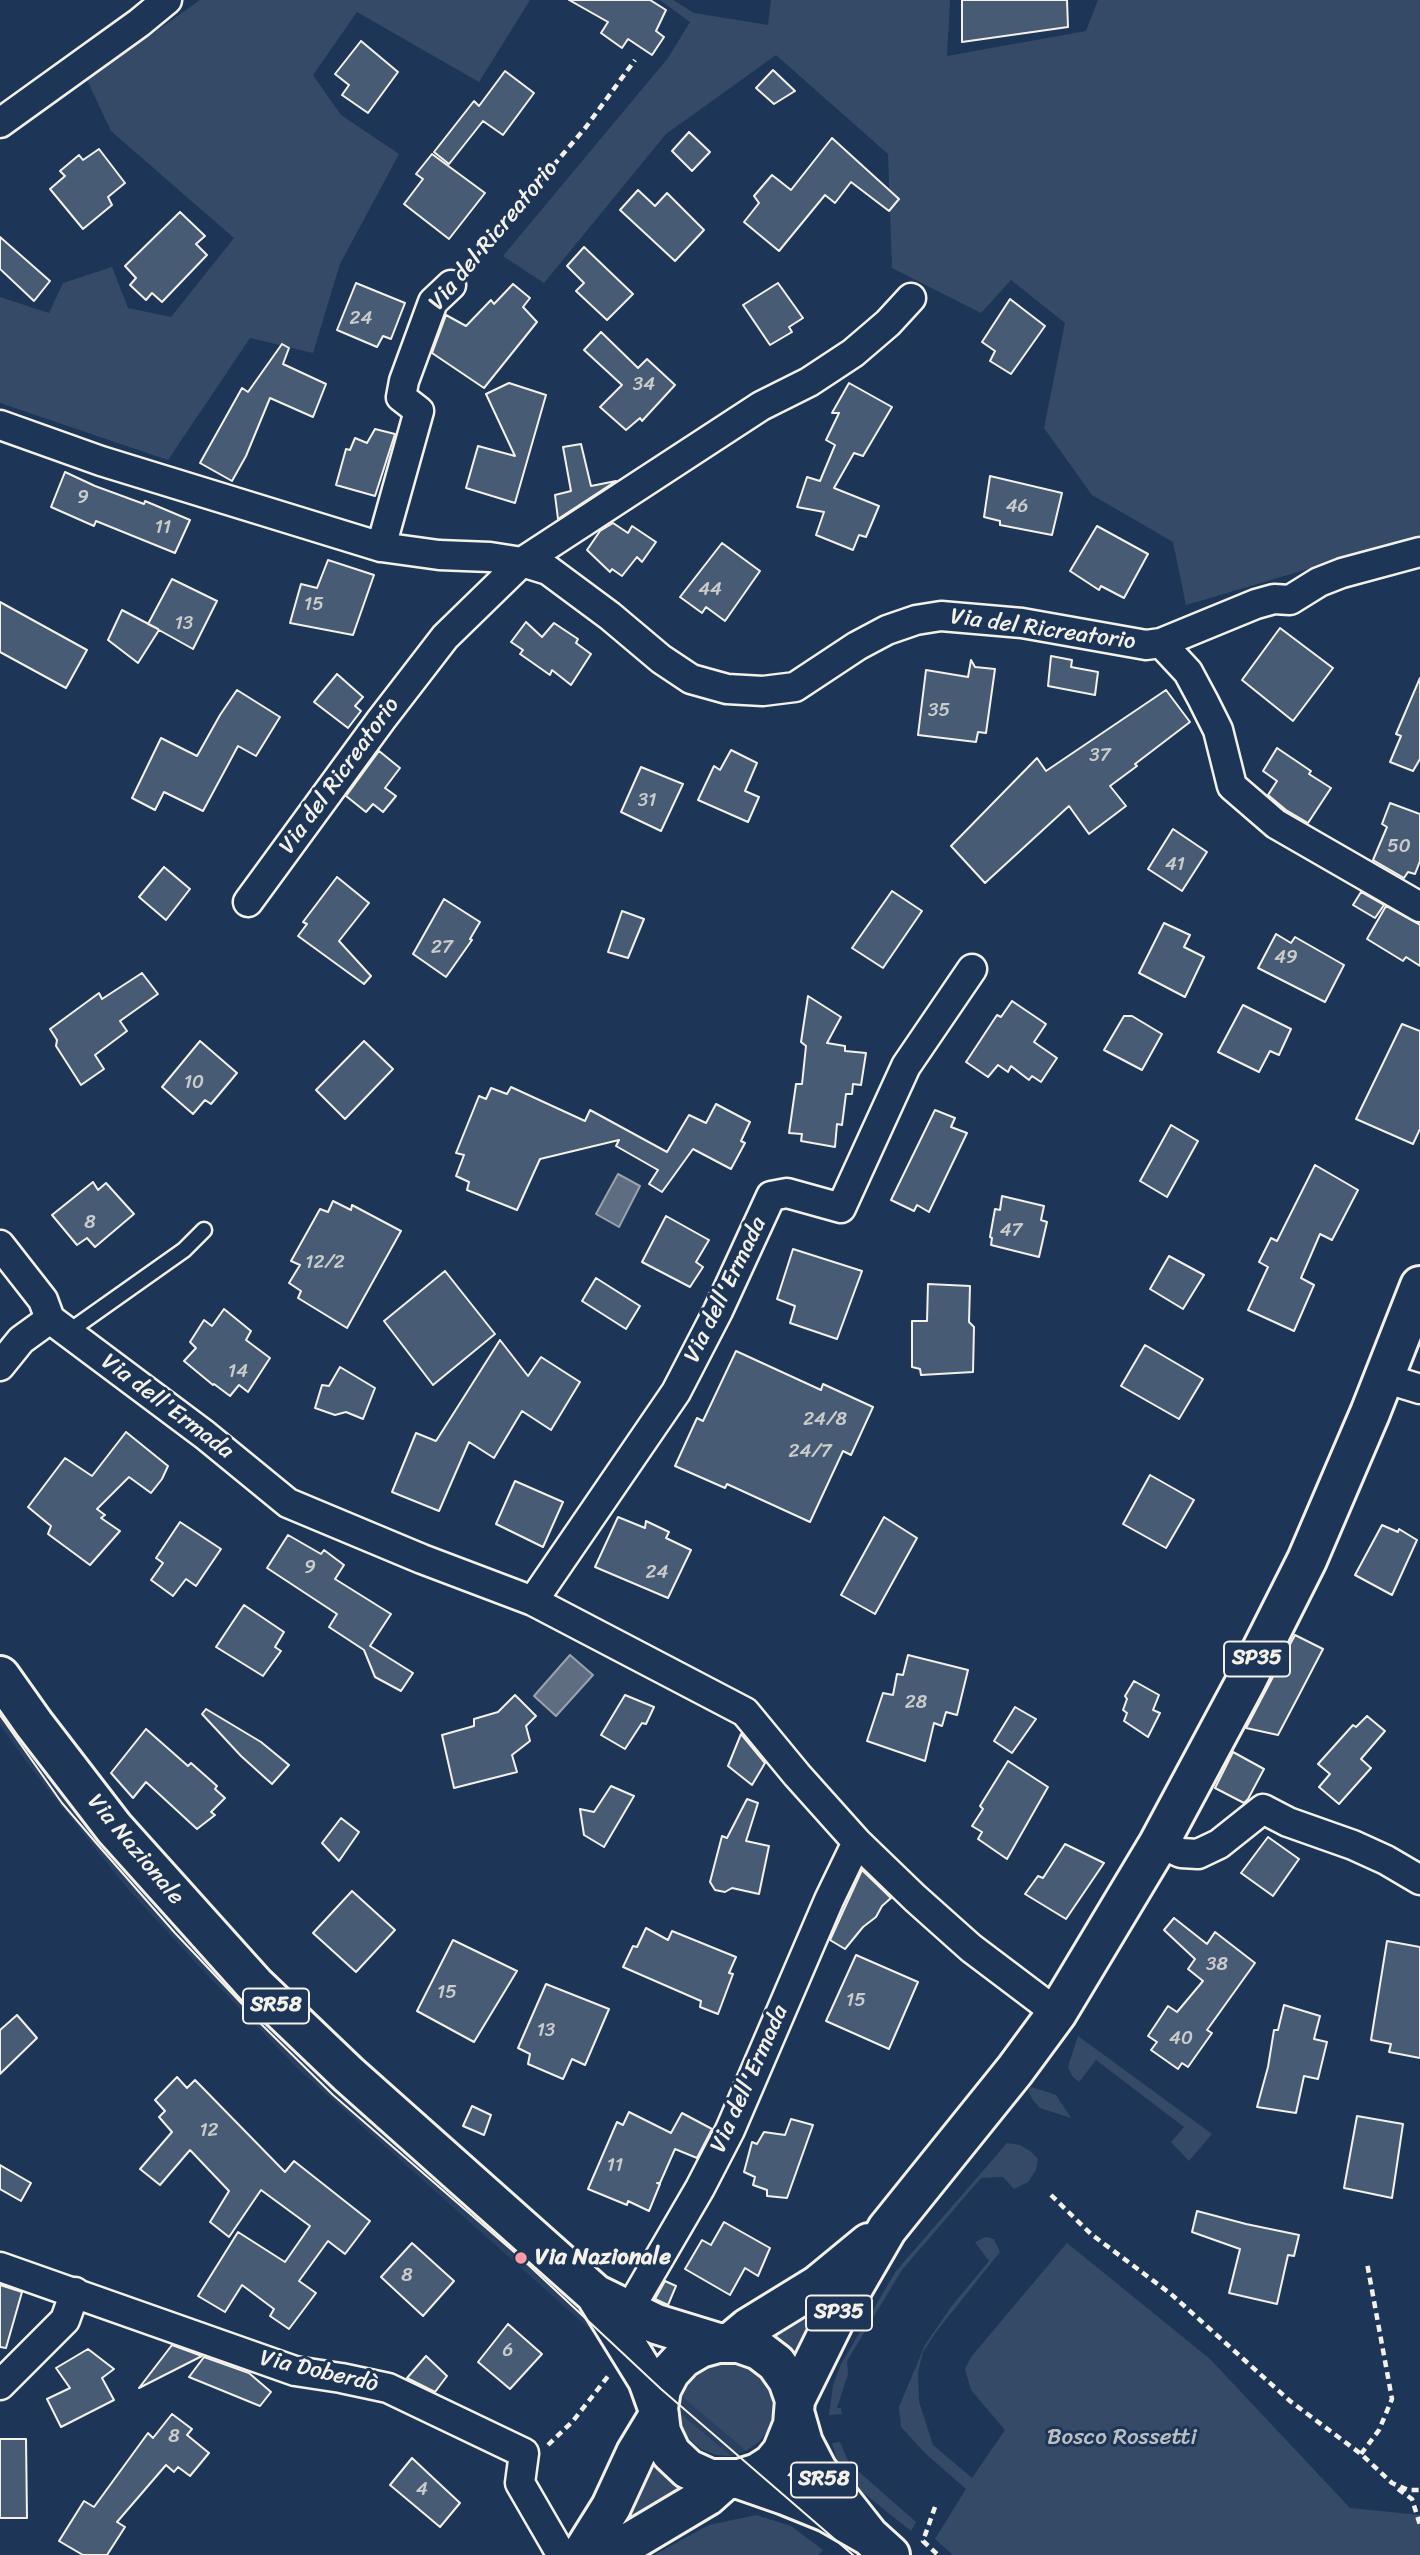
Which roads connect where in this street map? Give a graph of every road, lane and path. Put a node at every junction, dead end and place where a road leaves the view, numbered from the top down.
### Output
1 (167, 0) edge
2 (635, 60) dead end
3 (0, 123) edge
4 (452, 285) joint
5 (911, 298) dead end
6 (0, 425) edge
7 (381, 547) junction
8 (1420, 552) edge
9 (522, 562) junction
10 (1161, 643) junction
11 (248, 902) dead end
12 (1420, 907) edge
13 (972, 969) dead end
14 (204, 1230) dead end
15 (0, 1245) edge
16 (1420, 1286) edge
17 (59, 1326) junction
18 (0, 1366) edge
19 (1384, 1378) junction
20 (1420, 1389) edge
21 (533, 1601) junction
22 (0, 1676) edge
23 (857, 1842) junction
24 (1159, 1843) junction
25 (1420, 1880) edge
26 (1057, 2013) junction
27 (1051, 2195) dead end
28 (887, 2229) junction
29 (1367, 2263) dead end
30 (0, 2266) edge
31 (75, 2292) junction
32 (595, 2294) junction
33 (629, 2310) junction
34 (724, 2343) junction
35 (610, 2373) dead end
36 (0, 2385) edge
37 (795, 2408) junction
38 (658, 2412) junction
39 (524, 2453) junction
40 (1361, 2455) junction
41 (732, 2479) junction
42 (1392, 2483) junction
43 (1420, 2490) edge
44 (935, 2507) dead end
45 (1420, 2525) edge
46 (880, 2545) edge
47 (565, 2555) edge
48 (581, 2555) edge
49 (608, 2555) edge
50 (938, 2555) edge

1 - 3 street
2 - 4 path, Via del Ricreatorio
4 - 7 street, Via del Ricreatorio
5 - 9 street, Via del Ricreatorio
6 - 7 street, Via del Ricreatorio
7 - 9 street, Via del Ricreatorio
8 - 10 street, Via del Ricreatorio
9 - 10 street, Via del Ricreatorio
9 - 11 street, Via del Ricreatorio
10 - 12 street, Via del Ricreatorio
13 - 21 street, Via dell'Ermada
14 - 17 lane
15 - 17 street, Via dell'Ermada
16 - 19 main road, SP35
17 - 18 street
17 - 21 street, Via dell'Ermada
19 - 20 street
19 - 24 main road, SP35
21 - 23 street, Via dell'Ermada
22 - 32 main road, Via Nazionale / SR58
23 - 26 street, Via dell'Ermada
23 - 33 street, Via dell'Ermada
24 - 25 street
24 - 26 main road, SP35
26 - 28 main road, SP35
27 - 40 path
28 - 34 main road, SP35
28 - 37 main road, SP35
29 - 40 path
30 - 31 street, Via Doberdò
31 - 36 street
31 - 39 street, Via Doberdò
32 - 33 main road, Via Nazionale / SR58
32 - 38 main road, Via Nazionale / SR58
33 - 34 main road, Via Nazionale / SR58
34 - 37 main road, Via Nazionale / SR58
34 - 38 main road
35 - 39 path
37 - 41 main road, SR58
37 - 46 main road, Via Nazionale / SR58
38 - 41 main road, Via Nazionale / SR58
38 - 48 main road
39 - 47 street
40 - 42 path
41 - 46 main road, Via Nazionale / SR58
41 - 49 main road
42 - 43 path
42 - 45 path
44 - 50 path

